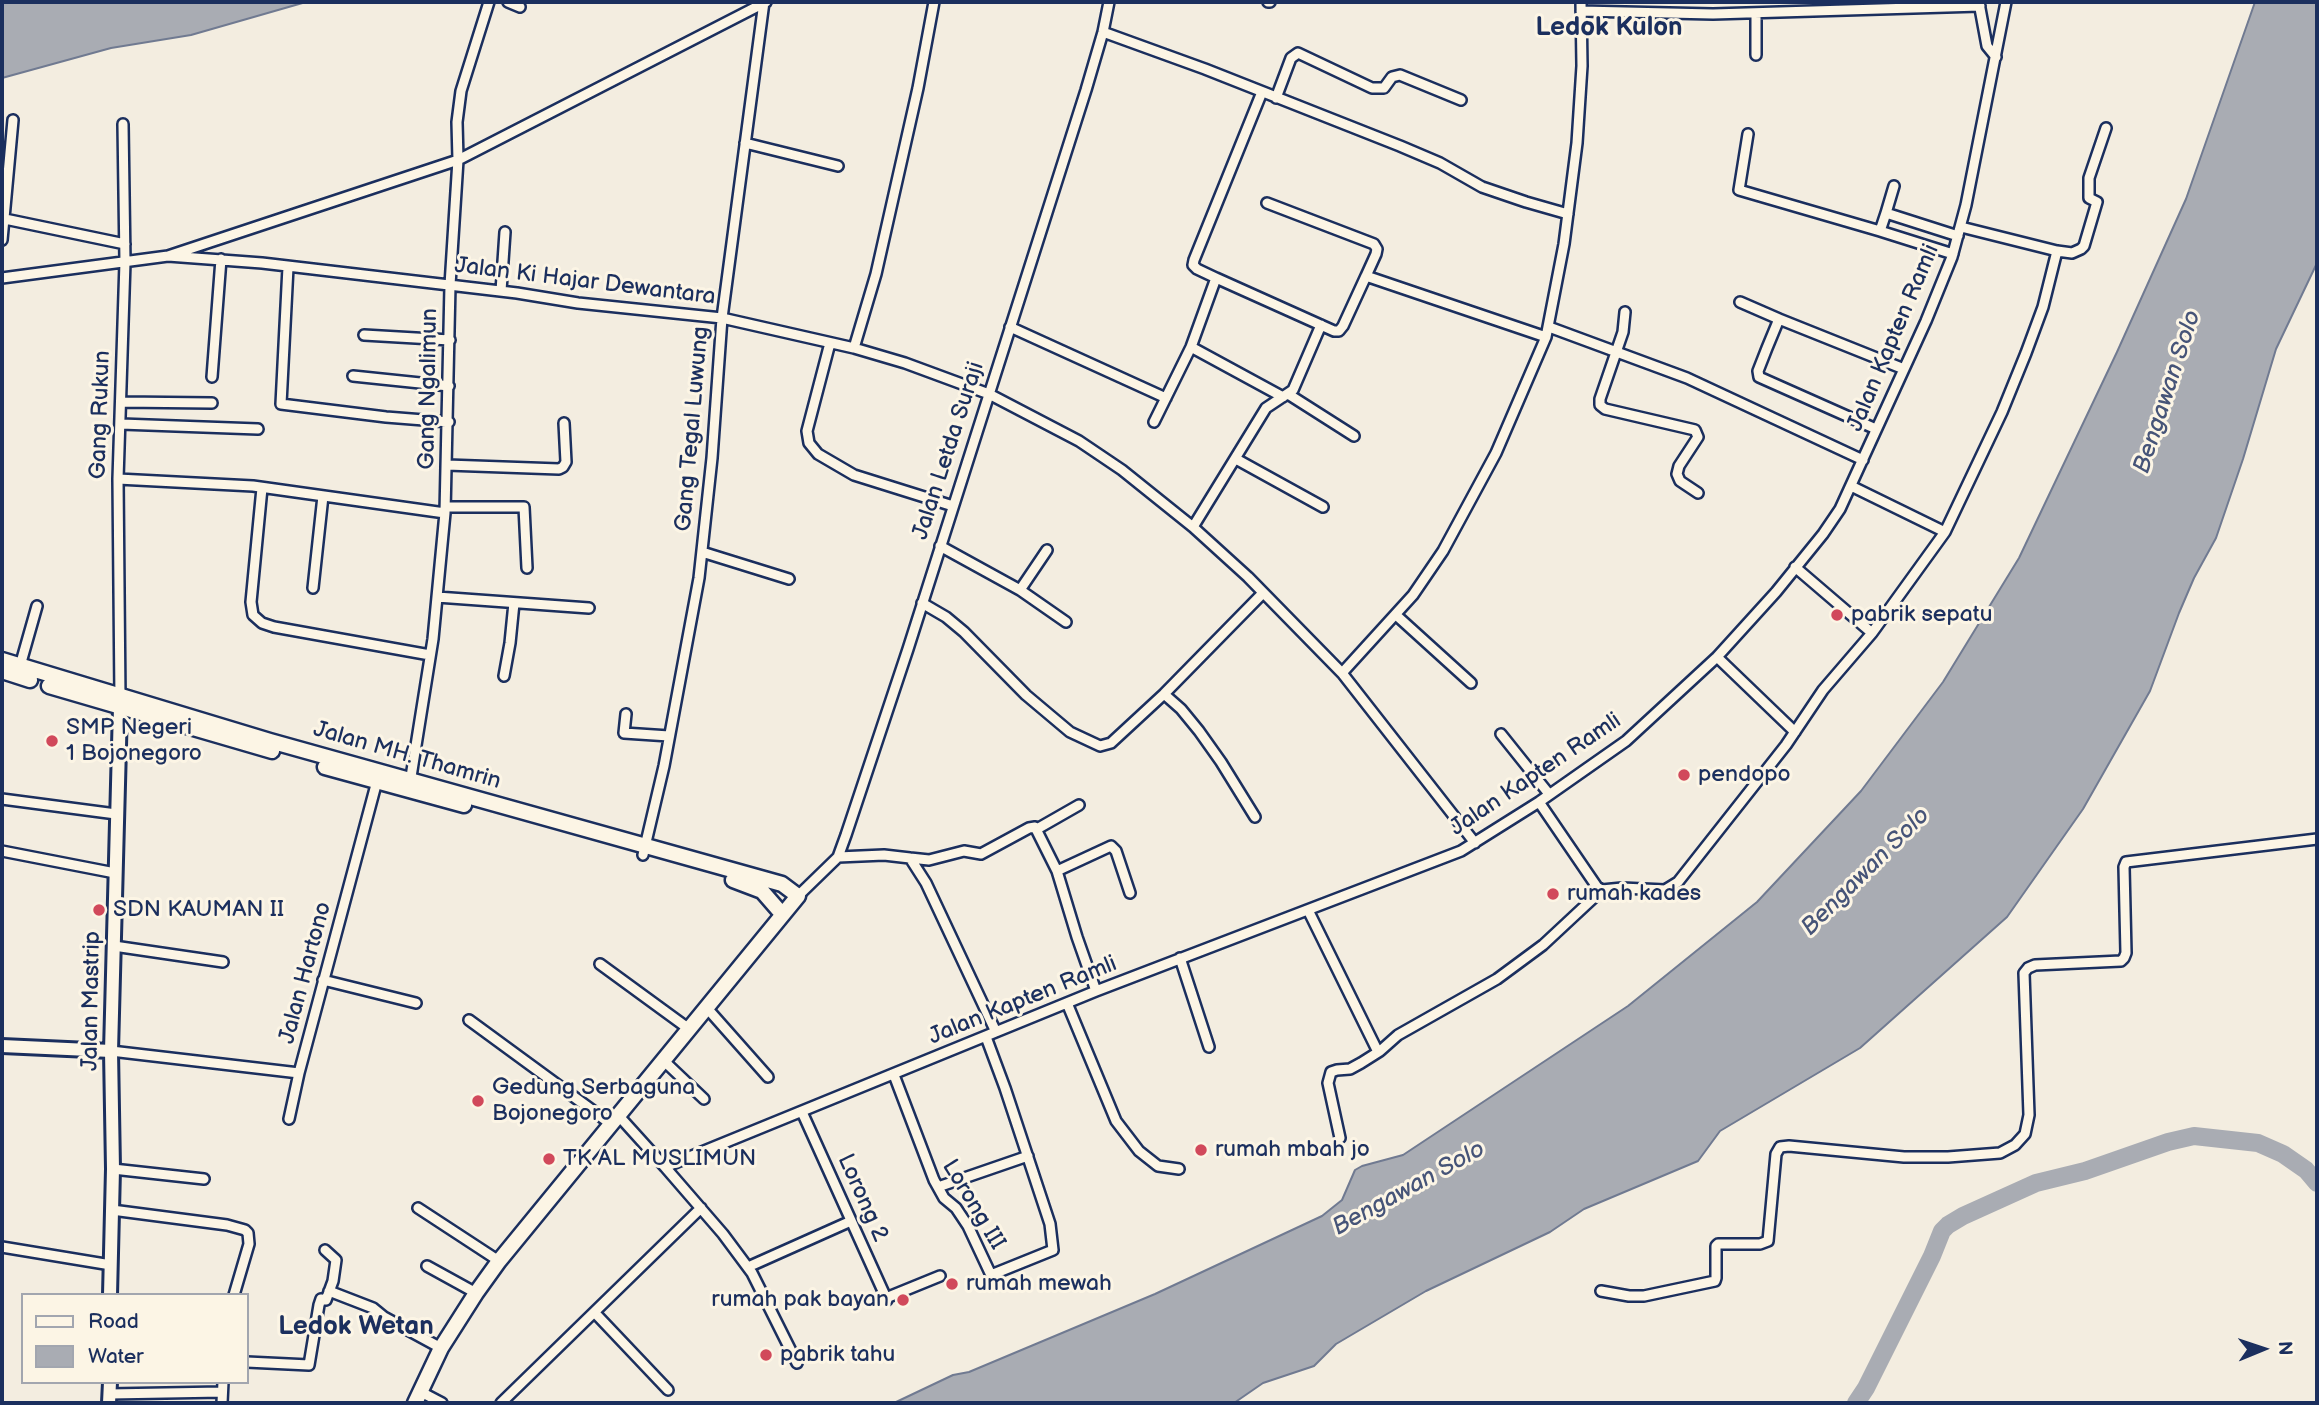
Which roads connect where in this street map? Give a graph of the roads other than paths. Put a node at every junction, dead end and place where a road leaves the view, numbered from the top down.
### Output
1 (489, 2) edge
2 (508, 2) edge
3 (764, 2) edge
4 (934, 2) edge
5 (1109, 2) edge
6 (2006, 2) edge
7 (1979, 4) edge
8 (520, 7) dead end
9 (1581, 7) edge
10 (1756, 13) junction
11 (1103, 32) junction
12 (1756, 55) dead end
13 (1996, 57) junction
14 (1262, 92) junction
15 (1276, 99) junction
16 (1461, 100) dead end
17 (13, 120) dead end
18 (123, 124) dead end
19 (2106, 128) dead end
20 (1748, 134) dead end
21 (745, 143) junction
22 (458, 160) junction
23 (838, 166) dead end
24 (1894, 186) dead end
25 (1267, 203) dead end
26 (1886, 213) junction
27 (1568, 214) junction
28 (5, 219) junction
29 (505, 232) dead end
30 (1880, 232) junction
31 (1960, 232) junction
32 (2, 240) edge
33 (125, 244) junction
34 (2057, 251) junction
35 (1953, 254) junction
36 (168, 256) junction
37 (221, 258) junction
38 (125, 262) junction
39 (288, 267) junction
40 (1366, 276) junction
41 (2, 278) edge
42 (1216, 278) junction
43 (450, 285) junction
44 (500, 291) junction
45 (1740, 302) dead end
46 (1625, 312) dead end
47 (722, 318) junction
48 (1779, 319) junction
49 (1321, 325) junction
50 (1010, 327) junction
51 (1549, 327) junction
52 (364, 335) dead end
53 (1546, 337) junction
54 (450, 340) junction
55 (830, 343) junction
56 (1191, 347) junction
57 (853, 348) junction
58 (1618, 350) junction
59 (1904, 369) junction
60 (353, 376) dead end
61 (212, 377) dead end
62 (449, 386) junction
63 (989, 394) junction
64 (1285, 396) junction
65 (1166, 398) junction
66 (121, 402) junction
67 (212, 403) dead end
68 (449, 422) junction
69 (1154, 422) dead end
70 (564, 423) dead end
71 (121, 424) junction
72 (258, 429) dead end
73 (1876, 429) junction
74 (1354, 436) dead end
75 (1236, 459) junction
76 (1863, 460) junction
77 (447, 465) junction
78 (118, 478) junction
79 (1851, 486) junction
80 (262, 488) junction
81 (1698, 493) dead end
82 (323, 496) junction
83 (953, 506) junction
84 (1323, 507) dead end
85 (445, 510) junction
86 (1193, 527) junction
87 (1945, 532) junction
88 (940, 546) junction
89 (1047, 550) dead end
90 (702, 552) junction
91 (1795, 567) junction
92 (527, 568) dead end
93 (789, 579) dead end
94 (313, 588) dead end
95 (1020, 590) junction
96 (1263, 593) junction
97 (437, 597) junction
98 (514, 603) junction
99 (922, 603) junction
100 (37, 606) dead end
101 (589, 608) dead end
102 (1396, 615) junction
103 (1066, 622) dead end
104 (1872, 633) junction
105 (430, 655) junction
106 (1717, 657) junction
107 (2, 660) edge
108 (20, 666) junction
109 (2, 671) edge
110 (1342, 673) junction
111 (504, 676) dead end
112 (1471, 682) dead end
113 (1164, 694) junction
114 (120, 703) junction
115 (626, 713) dead end
116 (1795, 732) junction
117 (1501, 734) dead end
118 (669, 736) junction
119 (377, 781) junction
120 (409, 785) junction
121 (1549, 794) junction
122 (2, 799) edge
123 (1539, 802) junction
124 (1079, 804) dead end
125 (116, 814) junction
126 (1255, 817) dead end
127 (1037, 829) junction
128 (2317, 839) edge
129 (1475, 843) junction
130 (644, 850) junction
131 (2, 851) edge
132 (839, 853) junction
133 (910, 858) junction
134 (1057, 871) junction
135 (115, 873) junction
136 (772, 881) junction
137 (1602, 890) junction
138 (1130, 893) dead end
139 (800, 894) junction
140 (769, 898) junction
141 (1308, 910) junction
142 (782, 914) junction
143 (114, 946) junction
144 (1180, 958) junction
145 (223, 962) dead end
146 (600, 964) dead end
147 (323, 980) junction
148 (1096, 991) junction
149 (416, 1003) dead end
150 (1066, 1003) junction
151 (706, 1007) junction
152 (468, 1020) dead end
153 (689, 1029) junction
154 (996, 1032) junction
155 (986, 1037) junction
156 (2, 1046) edge
157 (1209, 1047) dead end
158 (111, 1051) junction
159 (1378, 1052) junction
160 (663, 1060) junction
161 (299, 1073) junction
162 (894, 1075) junction
163 (768, 1077) dead end
164 (704, 1099) dead end
165 (802, 1111) junction
166 (289, 1119) dead end
167 (615, 1119) junction
168 (1340, 1138) dead end
169 (1028, 1156) junction
170 (665, 1167) junction
171 (113, 1169) junction
172 (1179, 1169) dead end
173 (204, 1179) dead end
174 (938, 1187) junction
175 (418, 1208) dead end
176 (701, 1208) junction
177 (112, 1210) junction
178 (851, 1221) junction
179 (2, 1247) edge
180 (325, 1250) dead end
181 (499, 1261) junction
182 (111, 1265) junction
183 (427, 1266) dead end
184 (748, 1266) junction
185 (940, 1276) dead end
186 (329, 1291) junction
187 (1601, 1291) dead end
188 (110, 1293) edge
189 (235, 1293) edge
190 (476, 1293) junction
191 (595, 1312) junction
192 (441, 1348) junction
193 (248, 1362) edge
194 (797, 1363) dead end
195 (223, 1387) edge
196 (668, 1390) dead end
197 (109, 1393) edge
198 (417, 1397) edge
199 (222, 1403) edge
200 (442, 1403) edge
201 (501, 1403) edge

1 - 22 street, Gang Ngalimun
2 - 8 street
3 - 21 street, Gang Tegal Luwung
3 - 22 street
4 - 57 street
5 - 11 street, Jalan Letda Suraji
6 - 13 street, Jalan Kapten Ramli
7 - 10 street
7 - 13 street
9 - 10 street
9 - 27 street
10 - 12 street
11 - 14 street
11 - 50 street, Jalan Letda Suraji
13 - 31 street, Jalan Kapten Ramli
14 - 15 street
14 - 42 street
15 - 16 street
15 - 27 street
17 - 28 street
18 - 33 street, Gang Rukun
19 - 34 street
20 - 30 street
21 - 23 street
21 - 47 street, Gang Tegal Luwung
22 - 36 street
22 - 43 street, Gang Ngalimun
24 - 26 street
25 - 40 street
26 - 30 street
26 - 31 street
27 - 51 street
28 - 32 street
28 - 33 street
29 - 44 street
30 - 35 street
31 - 34 street
31 - 35 street, Jalan Kapten Ramli
33 - 38 street, Gang Rukun
34 - 87 street
35 - 59 street, Jalan Kapten Ramli
36 - 37 street, Jalan Ki Hajar Dewantara
36 - 38 street
37 - 39 street, Jalan Ki Hajar Dewantara
37 - 61 street
38 - 41 street
38 - 66 street, Gang Rukun
39 - 43 street, Jalan Ki Hajar Dewantara
39 - 68 street
40 - 49 street
40 - 53 street
42 - 49 street
42 - 56 street
43 - 44 street, Jalan Ki Hajar Dewantara
43 - 54 street, Gang Ngalimun
44 - 47 street, Jalan Ki Hajar Dewantara
45 - 48 street
46 - 58 street
47 - 55 street, Jalan Ki Hajar Dewantara
47 - 90 street, Gang Tegal Luwung
48 - 59 street
48 - 73 street
49 - 64 street
50 - 63 street, Jalan Letda Suraji
50 - 65 street
51 - 53 street
51 - 58 street
52 - 54 street
53 - 102 street
54 - 62 street, Gang Ngalimun
55 - 57 street, Jalan Ki Hajar Dewantara
55 - 83 street
56 - 64 street
56 - 65 street
57 - 63 street, Jalan Ki Hajar Dewantara
58 - 76 street
58 - 81 street
59 - 73 street, Jalan Kapten Ramli
60 - 62 street
62 - 68 street, Gang Ngalimun
63 - 83 street, Jalan Letda Suraji
63 - 86 street, Jalan Ki Hajar Dewantara
64 - 74 street
64 - 75 street
65 - 69 street
66 - 67 street
66 - 71 street, Gang Rukun
68 - 77 street, Gang Ngalimun
70 - 77 street
71 - 72 street
71 - 78 street, Gang Rukun
73 - 76 street, Jalan Kapten Ramli
75 - 84 street
75 - 86 street
76 - 79 street, Jalan Kapten Ramli
77 - 85 street, Gang Ngalimun
78 - 80 street
78 - 114 street, Gang Rukun
79 - 87 street
79 - 91 street, Jalan Kapten Ramli
80 - 82 street
80 - 105 street
82 - 85 street
82 - 94 street
83 - 88 street, Jalan Letda Suraji
85 - 92 street
85 - 97 street, Gang Ngalimun
86 - 96 street, Jalan Ki Hajar Dewantara
87 - 104 street
88 - 95 street
88 - 99 street, Jalan Letda Suraji
89 - 95 street
90 - 93 street
90 - 118 street, Gang Tegal Luwung
91 - 104 street
91 - 106 street, Jalan Kapten Ramli
95 - 103 street
96 - 110 street, Jalan Ki Hajar Dewantara
96 - 113 street
97 - 98 street
97 - 105 street, Gang Ngalimun
98 - 101 street
98 - 111 street
99 - 113 street
99 - 132 street, Jalan Letda Suraji
100 - 108 street
102 - 110 street
102 - 112 street
104 - 116 street
105 - 120 street, Gang Ngalimun
106 - 116 street
106 - 121 street, Jalan Kapten Ramli
107 - 108 main road, Jalan MH. Thamrin
108 - 114 main road, Jalan MH. Thamrin
109 - 114 main road, Jalan MH. Thamrin
110 - 129 street, Jalan Ki Hajar Dewantara
113 - 126 street
114 - 119 main road, Jalan MH. Thamrin
114 - 120 main road, Jalan MH. Thamrin
114 - 125 main road, Jalan Mastrip
115 - 118 street
116 - 137 street
117 - 121 street
118 - 130 street, Gang Tegal Luwung
119 - 120 main road, Jalan MH. Thamrin
119 - 147 street, Jalan Hartono
120 - 130 main road, Jalan MH. Thamrin
121 - 123 street, Jalan Kapten Ramli
122 - 125 street
123 - 129 street, Jalan Kapten Ramli
123 - 137 street
124 - 127 street
125 - 135 main road, Jalan Mastrip
127 - 133 street
127 - 134 street
128 - 187 street
129 - 141 street, Jalan Kapten Ramli
130 - 136 main road, Jalan MH. Thamrin
130 - 140 main road, Jalan MH. Thamrin
131 - 135 street
132 - 133 street
132 - 139 street, Jalan Letda Suraji
133 - 154 street
134 - 138 street
134 - 148 street
135 - 143 main road, Jalan Mastrip
136 - 139 main road, Jalan MH. Thamrin
136 - 140 main road
137 - 159 street
139 - 142 main road
140 - 142 main road, Jalan MH. Thamrin
141 - 144 street, Jalan Kapten Ramli
141 - 159 street
142 - 151 main road
143 - 145 street
143 - 158 main road, Jalan Mastrip
144 - 148 street, Jalan Kapten Ramli
144 - 157 street
146 - 153 street
147 - 149 street
147 - 161 street, Jalan Hartono
148 - 150 street, Jalan Kapten Ramli
150 - 154 street, Jalan Kapten Ramli
150 - 172 street
151 - 153 main road
151 - 163 street
152 - 167 street
153 - 160 main road
154 - 155 street, Jalan Kapten Ramli
155 - 162 street, Jalan Kapten Ramli
155 - 169 street
156 - 158 main road
158 - 161 street, Jalan Hartono
158 - 171 main road, Jalan Mastrip
159 - 168 street
160 - 164 street
160 - 167 main road
161 - 166 street
162 - 165 street, Jalan Kapten Ramli
162 - 174 street, Lorong III
165 - 170 street, Jalan Kapten Ramli
165 - 178 street, Lorong 2
167 - 170 street
167 - 181 main road
169 - 174 street
169 - 174 street, Lorong III
170 - 176 street
171 - 173 street
171 - 177 main road, Jalan Mastrip
175 - 181 street
176 - 184 street
176 - 191 street
177 - 182 main road, Jalan Mastrip
177 - 189 street
178 - 184 street
178 - 185 street, Lorong 2
179 - 182 street
180 - 186 street
181 - 190 main road
182 - 188 main road, Jalan Mastrip
183 - 190 street
184 - 194 street
186 - 192 street
186 - 193 street
190 - 192 main road
191 - 196 street
191 - 201 street
192 - 198 main road
195 - 197 street
195 - 199 street
198 - 200 street

